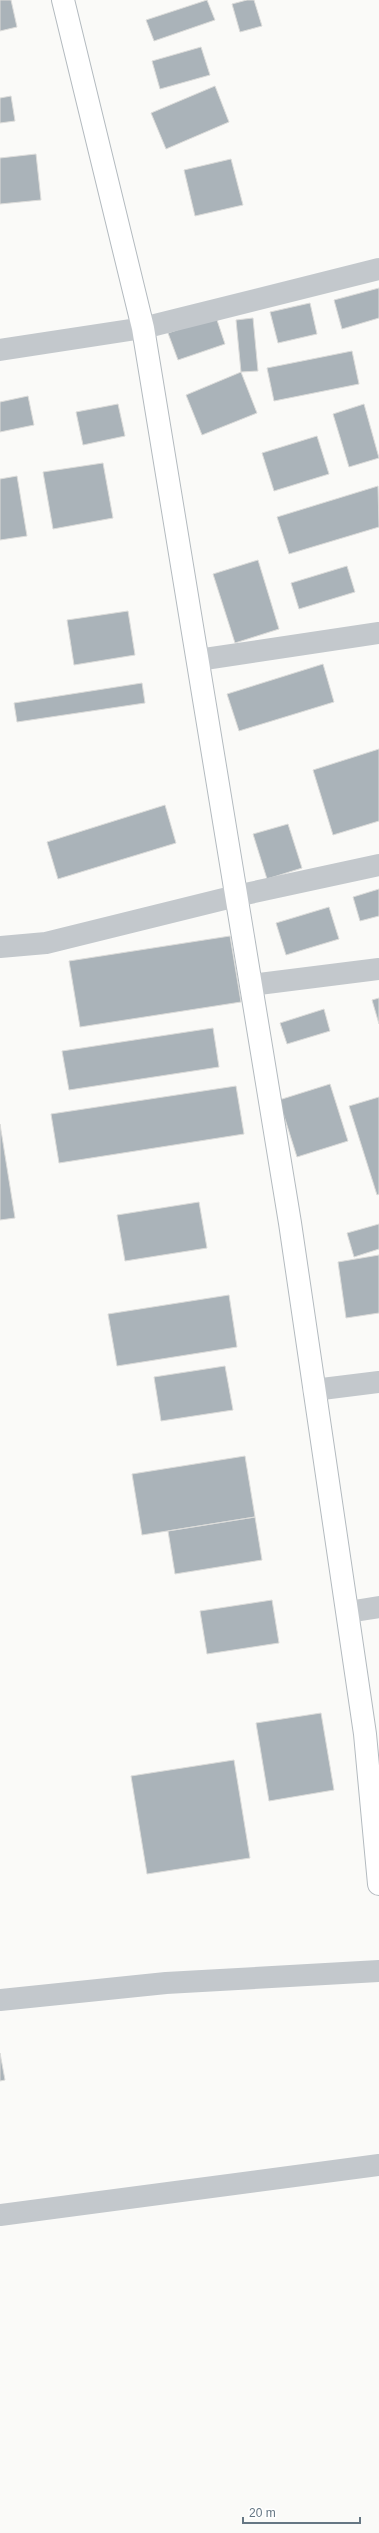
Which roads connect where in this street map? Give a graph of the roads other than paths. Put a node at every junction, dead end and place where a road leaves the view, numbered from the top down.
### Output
1 (63, 0) edge
2 (379, 269) edge
3 (143, 328) junction
4 (0, 350) edge
5 (379, 633) edge
6 (198, 660) junction
7 (379, 865) edge
8 (236, 896) junction
9 (0, 947) edge
10 (379, 969) edge
11 (251, 985) junction
12 (379, 1382) edge
13 (314, 1390) junction
14 (379, 1607) edge
15 (348, 1612) junction
16 (376, 1802) edge
17 (379, 1884) edge
18 (379, 1971) edge
19 (0, 2000) edge
20 (379, 2165) edge
21 (0, 2215) edge

1 - 3 street
2 - 3 street
3 - 4 street
3 - 6 street
5 - 6 street
6 - 8 street
7 - 8 street
8 - 9 street
8 - 11 street
10 - 11 street
11 - 13 street
12 - 13 street
13 - 15 street
14 - 15 street
15 - 16 street
16 - 17 street
18 - 19 street
20 - 21 street

